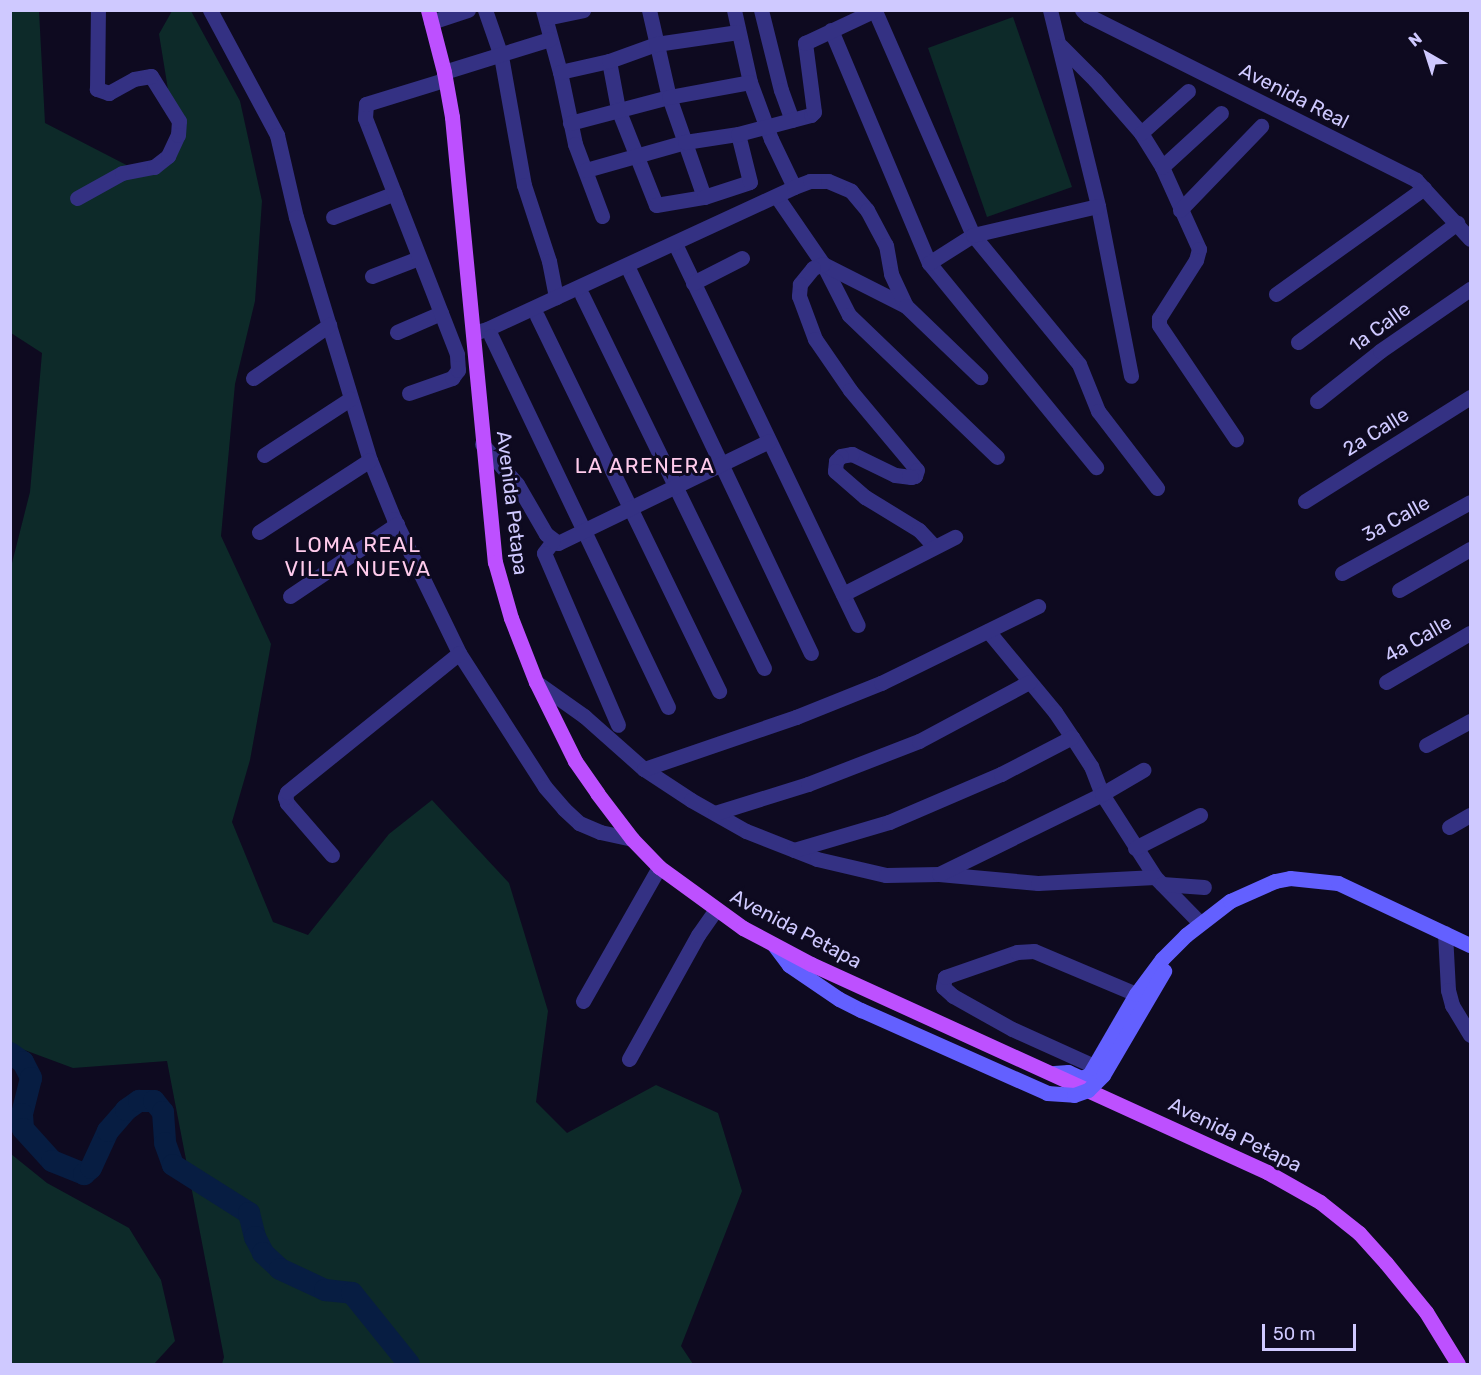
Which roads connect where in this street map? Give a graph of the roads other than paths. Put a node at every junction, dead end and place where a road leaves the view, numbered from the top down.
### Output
1 (98, 10) edge
2 (210, 10) edge
3 (468, 10) edge
4 (485, 10) edge
5 (583, 10) edge
6 (649, 10) edge
7 (734, 10) edge
8 (761, 10) edge
9 (875, 10) edge
10 (1050, 10) edge
11 (1083, 10) edge
12 (545, 14) edge
13 (429, 16) edge
14 (831, 30) junction
15 (738, 32) junction
16 (550, 39) junction
17 (656, 44) junction
18 (1060, 46) junction
19 (501, 56) junction
20 (609, 61) junction
21 (560, 72) junction
22 (444, 76) junction
23 (750, 82) junction
24 (1188, 91) dead end
25 (669, 97) junction
26 (618, 109) junction
27 (1221, 113) dead end
28 (792, 120) junction
29 (570, 123) junction
30 (766, 126) junction
31 (1261, 126) dead end
32 (1141, 133) junction
33 (738, 134) junction
34 (685, 142) junction
35 (639, 157) junction
36 (1162, 167) junction
37 (586, 170) junction
38 (794, 187) junction
39 (1424, 188) junction
40 (395, 194) junction
41 (704, 197) junction
42 (78, 198) dead end
43 (779, 200) dead end
44 (1098, 206) junction
45 (1180, 210) junction
46 (602, 216) dead end
47 (333, 217) dead end
48 (1457, 223) junction
49 (973, 235) junction
50 (1470, 239) edge
51 (677, 248) dead end
52 (419, 258) junction
53 (742, 258) dead end
54 (929, 263) junction
55 (823, 264) junction
56 (629, 270) dead end
57 (372, 276) dead end
58 (693, 283) junction
59 (1470, 289) edge
60 (1276, 294) dead end
61 (582, 295) dead end
62 (556, 297) junction
63 (906, 306) junction
64 (441, 313) junction
65 (537, 316) dead end
66 (329, 325) junction
67 (397, 332) dead end
68 (473, 333) junction
69 (491, 336) dead end
70 (1298, 342) dead end
71 (454, 346) junction
72 (474, 353) junction
73 (980, 376) dead end
74 (1131, 376) dead end
75 (253, 378) dead end
76 (409, 393) dead end
77 (1470, 397) edge
78 (350, 399) junction
79 (1317, 401) dead end
80 (1236, 440) dead end
81 (769, 441) junction
82 (482, 444) junction
83 (264, 455) dead end
84 (997, 457) dead end
85 (370, 459) junction
86 (721, 465) junction
87 (1096, 467) dead end
88 (676, 487) junction
89 (1157, 488) dead end
90 (1305, 501) dead end
91 (1470, 502) edge
92 (630, 510) junction
93 (397, 524) junction
94 (259, 532) dead end
95 (583, 533) junction
96 (955, 537) dead end
97 (553, 541) junction
98 (935, 547) junction
99 (1470, 549) edge
100 (1342, 573) dead end
101 (1399, 590) dead end
102 (843, 594) junction
103 (290, 596) dead end
104 (1038, 606) dead end
105 (858, 625) dead end
106 (988, 631) junction
107 (1470, 633) edge
108 (459, 653) junction
109 (811, 653) dead end
110 (764, 668) dead end
111 (536, 682) junction
112 (1029, 682) junction
113 (1386, 682) dead end
114 (718, 691) dead end
115 (668, 707) dead end
116 (1470, 721) edge
117 (618, 725) dead end
118 (1072, 737) junction
119 (1426, 745) dead end
120 (644, 769) junction
121 (1143, 770) dead end
122 (1102, 794) junction
123 (716, 813) junction
124 (1200, 815) dead end
125 (1470, 815) edge
126 (1449, 827) dead end
127 (632, 839) junction
128 (1135, 848) junction
129 (794, 850) junction
130 (332, 855) dead end
131 (659, 867) junction
132 (939, 874) junction
133 (1158, 881) junction
134 (1204, 888) dead end
135 (715, 910) junction
136 (1200, 923) junction
137 (1444, 933) junction
138 (1186, 935) junction
139 (774, 945) junction
140 (1470, 945) edge
141 (1137, 994) junction
142 (583, 1001) dead end
143 (1470, 1035) edge
144 (629, 1059) dead end
145 (1094, 1066) junction
146 (1054, 1073) junction
147 (1457, 1364) edge

1 - 42 street
2 - 66 street
3 - 13 street
4 - 19 street
5 - 12 street
6 - 17 street
7 - 15 street
8 - 28 street
9 - 14 street
9 - 49 street
10 - 18 street
11 - 39 street, Avenida Real
12 - 16 street
13 - 22 main road, Avenida Petapa
14 - 28 street
14 - 54 street
15 - 17 street
15 - 23 street
16 - 19 street
16 - 21 street
17 - 20 street
17 - 25 street
18 - 32 street
18 - 44 street
19 - 22 street
19 - 62 street
20 - 21 street
20 - 26 street
21 - 29 street
22 - 40 street
22 - 68 main road, Avenida Petapa
23 - 25 street
23 - 30 street
24 - 32 street
25 - 26 street
25 - 34 street
26 - 29 street
26 - 35 street
27 - 36 street
28 - 30 street
29 - 37 street
30 - 33 street
30 - 38 street
31 - 45 street
32 - 36 street
33 - 34 street
33 - 41 street
34 - 35 street
34 - 41 street
35 - 37 street
35 - 41 street
36 - 45 street
37 - 46 street
38 - 62 street
38 - 63 street
39 - 48 street, Avenida Real
39 - 60 street
40 - 47 street
40 - 52 street
43 - 55 street
44 - 49 street
44 - 74 street
45 - 80 street
48 - 50 street, Avenida Real
48 - 70 street
49 - 54 street
49 - 89 street
51 - 58 street
52 - 57 street
52 - 64 street
53 - 58 street
54 - 87 street
55 - 63 street
55 - 84 street
55 - 98 street
56 - 86 street
58 - 81 street
59 - 79 street, 1a Calle
61 - 88 street
62 - 68 street
63 - 73 street
64 - 67 street
64 - 71 street
65 - 92 street
66 - 75 street
66 - 78 street
68 - 72 main road, Avenida Petapa
69 - 95 street
71 - 72 street
71 - 76 street
72 - 82 main road, Avenida Petapa
77 - 90 street, 2a Calle
78 - 83 street
78 - 85 street
81 - 86 street
81 - 102 street
82 - 97 street
82 - 111 main road, Avenida Petapa
85 - 93 street
85 - 94 street
86 - 88 street
86 - 109 street
88 - 92 street
88 - 110 street
91 - 100 street, 3a Calle
92 - 95 street
92 - 114 street
93 - 103 street
93 - 108 street
95 - 97 street
95 - 115 street
96 - 98 street
97 - 117 street
98 - 102 street
99 - 101 street
102 - 105 street
104 - 106 street
106 - 112 street
106 - 120 street
107 - 113 street, 4a Calle
108 - 127 street
108 - 130 street
111 - 120 street
111 - 127 main road, Avenida Petapa
112 - 118 street
112 - 123 street
116 - 119 street
118 - 122 street
118 - 129 street
120 - 123 street
121 - 122 street
122 - 128 street
122 - 132 street
123 - 129 street
124 - 128 street
125 - 126 street
127 - 131 main road, Avenida Petapa
128 - 133 street
129 - 132 street
131 - 135 main road, Avenida Petapa
131 - 142 street
132 - 133 street
133 - 134 street
133 - 136 street
135 - 139 main road, Avenida Petapa
135 - 144 street
136 - 137 main road
136 - 138 main road
137 - 140 main road
137 - 143 street
138 - 139 main road, bridge
138 - 141 main road
139 - 146 main road, Avenida Petapa
141 - 145 main road
141 - 145 street
145 - 146 main road
146 - 147 main road, Avenida Petapa

